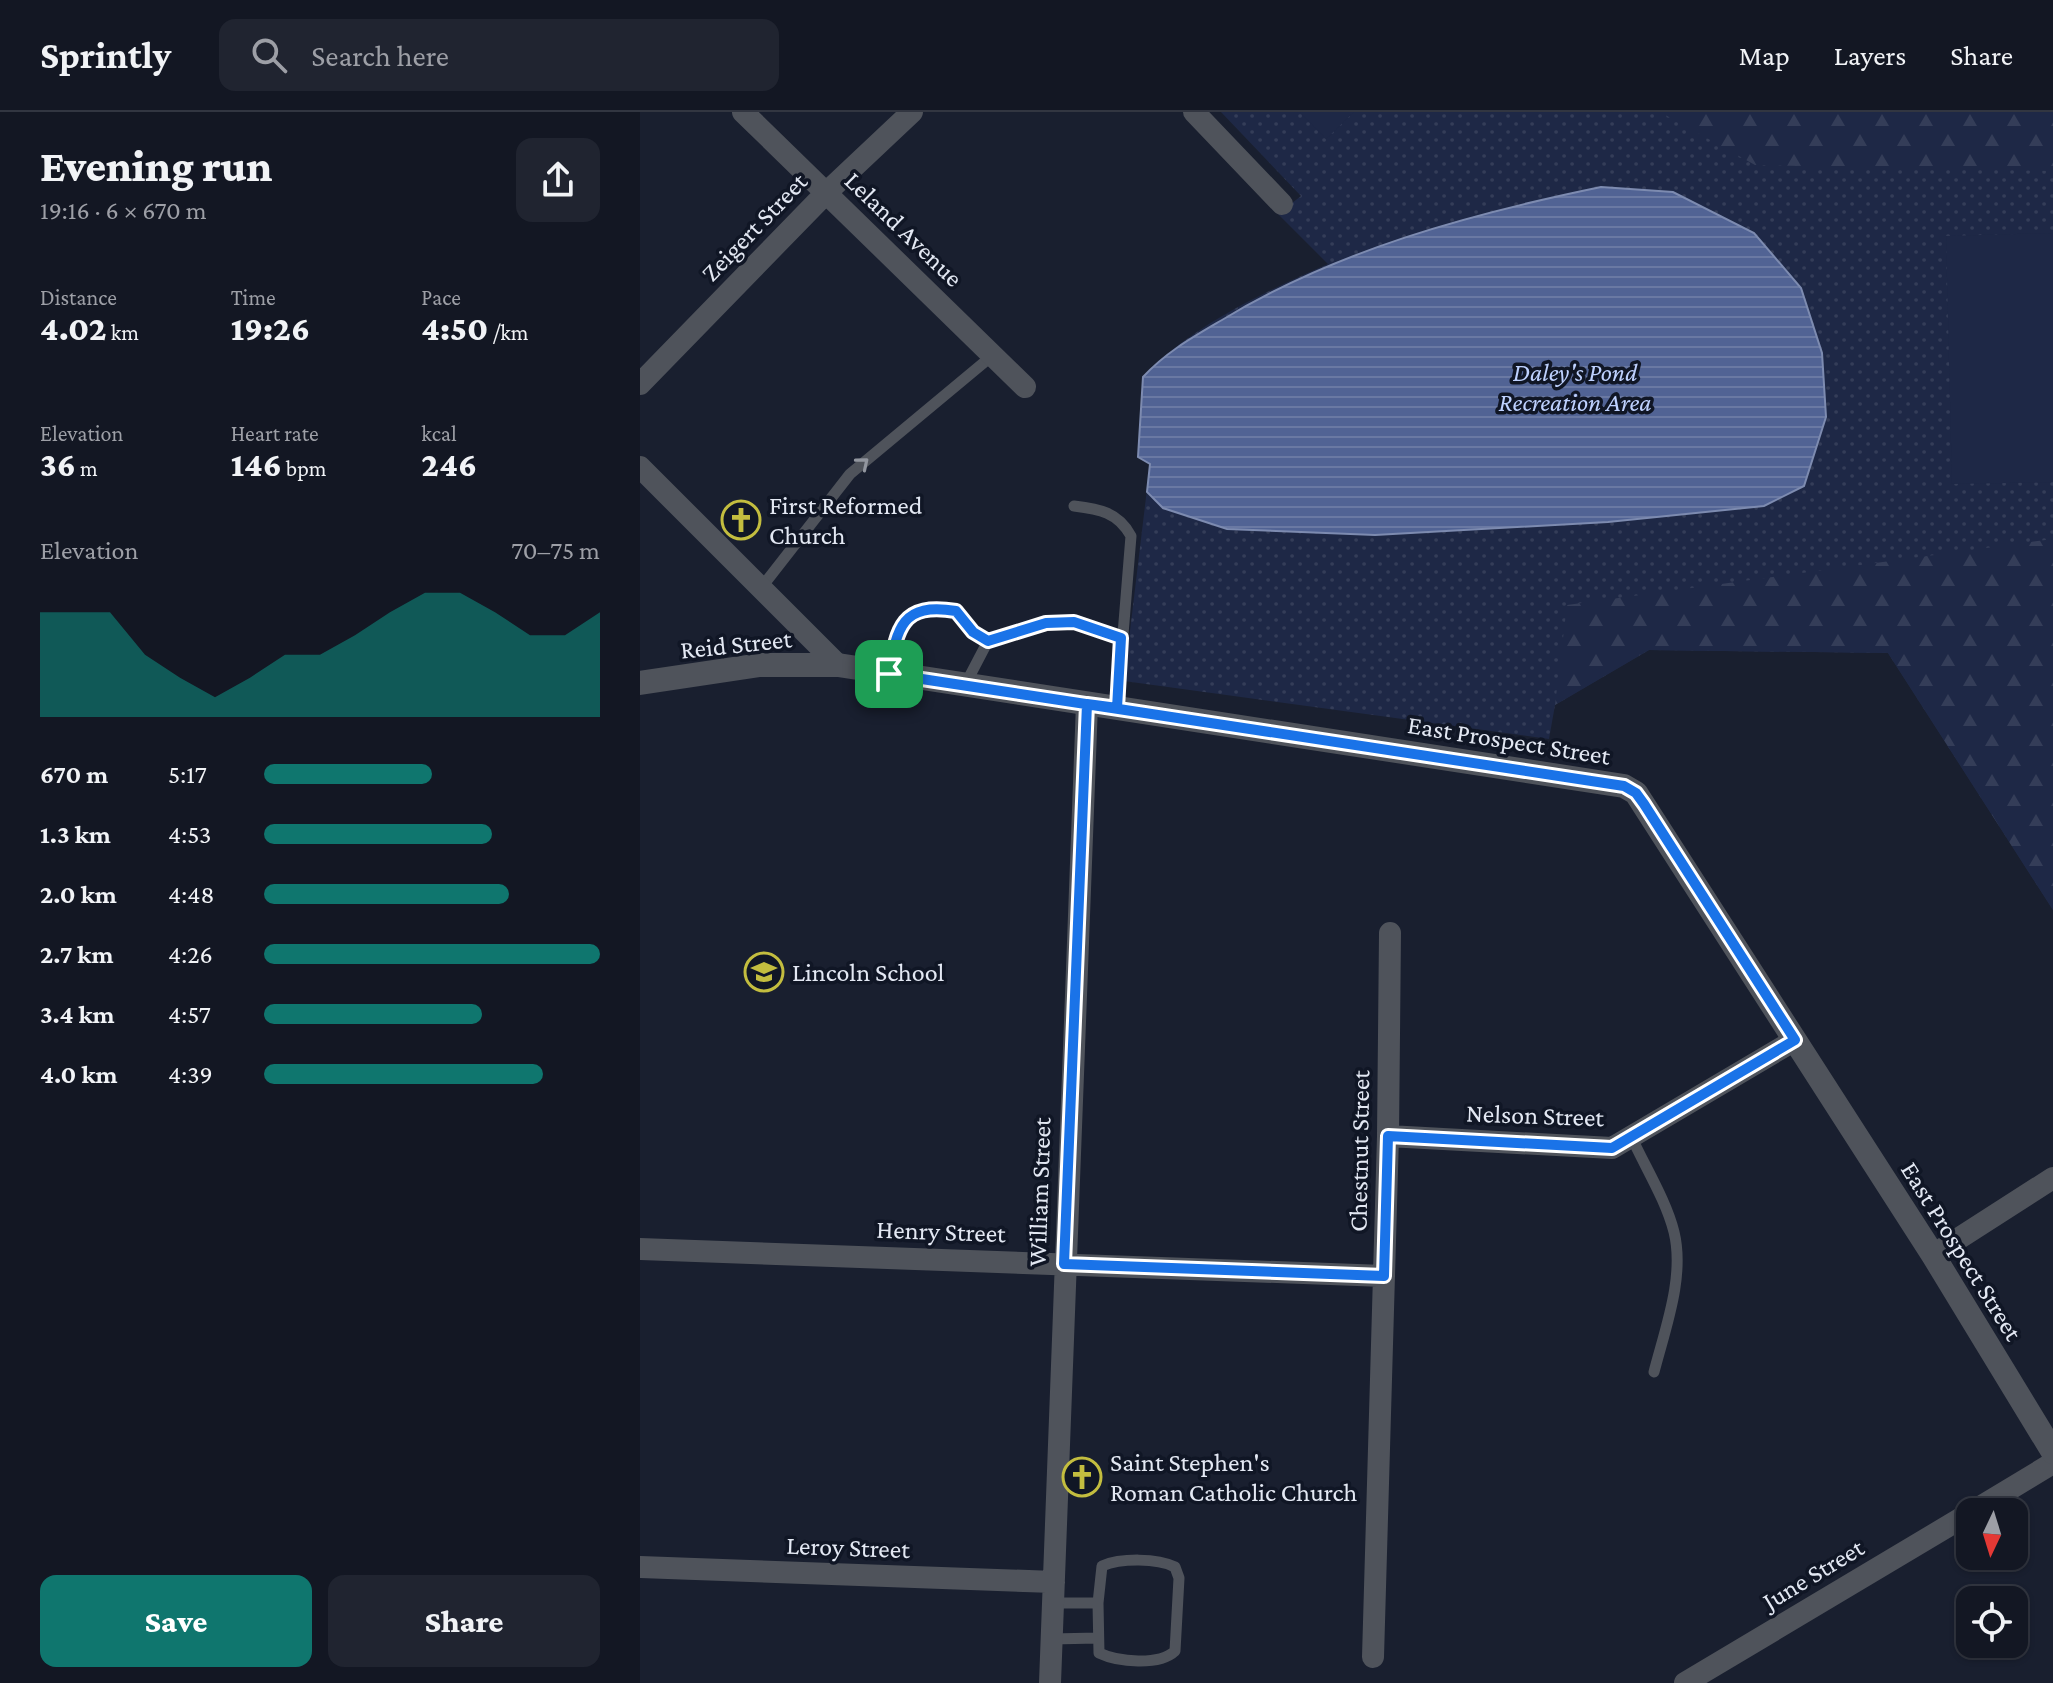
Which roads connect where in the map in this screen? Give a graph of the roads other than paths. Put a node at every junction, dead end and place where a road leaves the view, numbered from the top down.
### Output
1 (743, 112) edge
2 (912, 112) edge
3 (1194, 112) edge
4 (826, 193) junction
5 (1282, 204) dead end
6 (993, 355) junction
7 (640, 384) edge
8 (1025, 387) dead end
9 (640, 467) edge
10 (1074, 506) dead end
11 (761, 588) junction
12 (1121, 638) junction
13 (988, 641) junction
14 (838, 665) junction
15 (889, 674) junction
16 (640, 683) edge
17 (965, 686) junction
18 (1087, 704) junction
19 (1117, 708) junction
20 (1390, 933) dead end
21 (1795, 1040) junction
22 (1388, 1136) junction
23 (1631, 1136) junction
24 (2053, 1178) edge
25 (640, 1249) edge
26 (1933, 1255) junction
27 (1064, 1264) junction
28 (1384, 1276) junction
29 (1654, 1372) dead end
30 (2053, 1452) edge
31 (2053, 1463) edge
32 (1994, 1498) edge
33 (1956, 1521) edge
34 (640, 1567) edge
35 (1053, 1593) junction
36 (1098, 1603) junction
37 (1097, 1638) junction
38 (1052, 1639) junction
39 (1373, 1657) dead end
40 (1050, 1683) edge
41 (1685, 1683) edge

1 - 4 street, Leland Avenue
2 - 4 street, Zeigert Street
3 - 5 street
4 - 6 street, Leland Avenue
4 - 7 street, Zeigert Street
6 - 8 street, Leland Avenue
11 -> 6 lane
9 - 11 street
10 - 12 lane
11 - 14 street
12 - 13 lane
12 - 19 lane
13 - 15 lane
13 - 17 lane
14 - 15 street, East Prospect Street
14 - 16 street, Reid Street
15 - 17 street, East Prospect Street
17 - 18 street, East Prospect Street
18 - 19 street, East Prospect Street
18 - 27 street, William Street
19 - 21 street, East Prospect Street
20 - 22 street, Chestnut Street
21 - 23 street, Nelson Street
21 - 26 street, East Prospect Street
22 - 23 street, Nelson Street
22 - 28 street, Chestnut Street
23 - 29 lane
24 - 26 street
25 - 27 street, Henry Street
26 - 30 street, East Prospect Street
27 - 28 street, Henry Street
27 - 35 street, William Street
28 - 39 street, Chestnut Street
31 - 32 street, June Street
33 - 41 street, June Street
34 - 35 street, Leroy Street
35 - 36 lane
35 - 38 street, William Street
36 - 37 lane
36 - 37 lane
37 - 38 lane
38 - 40 street, William Street

